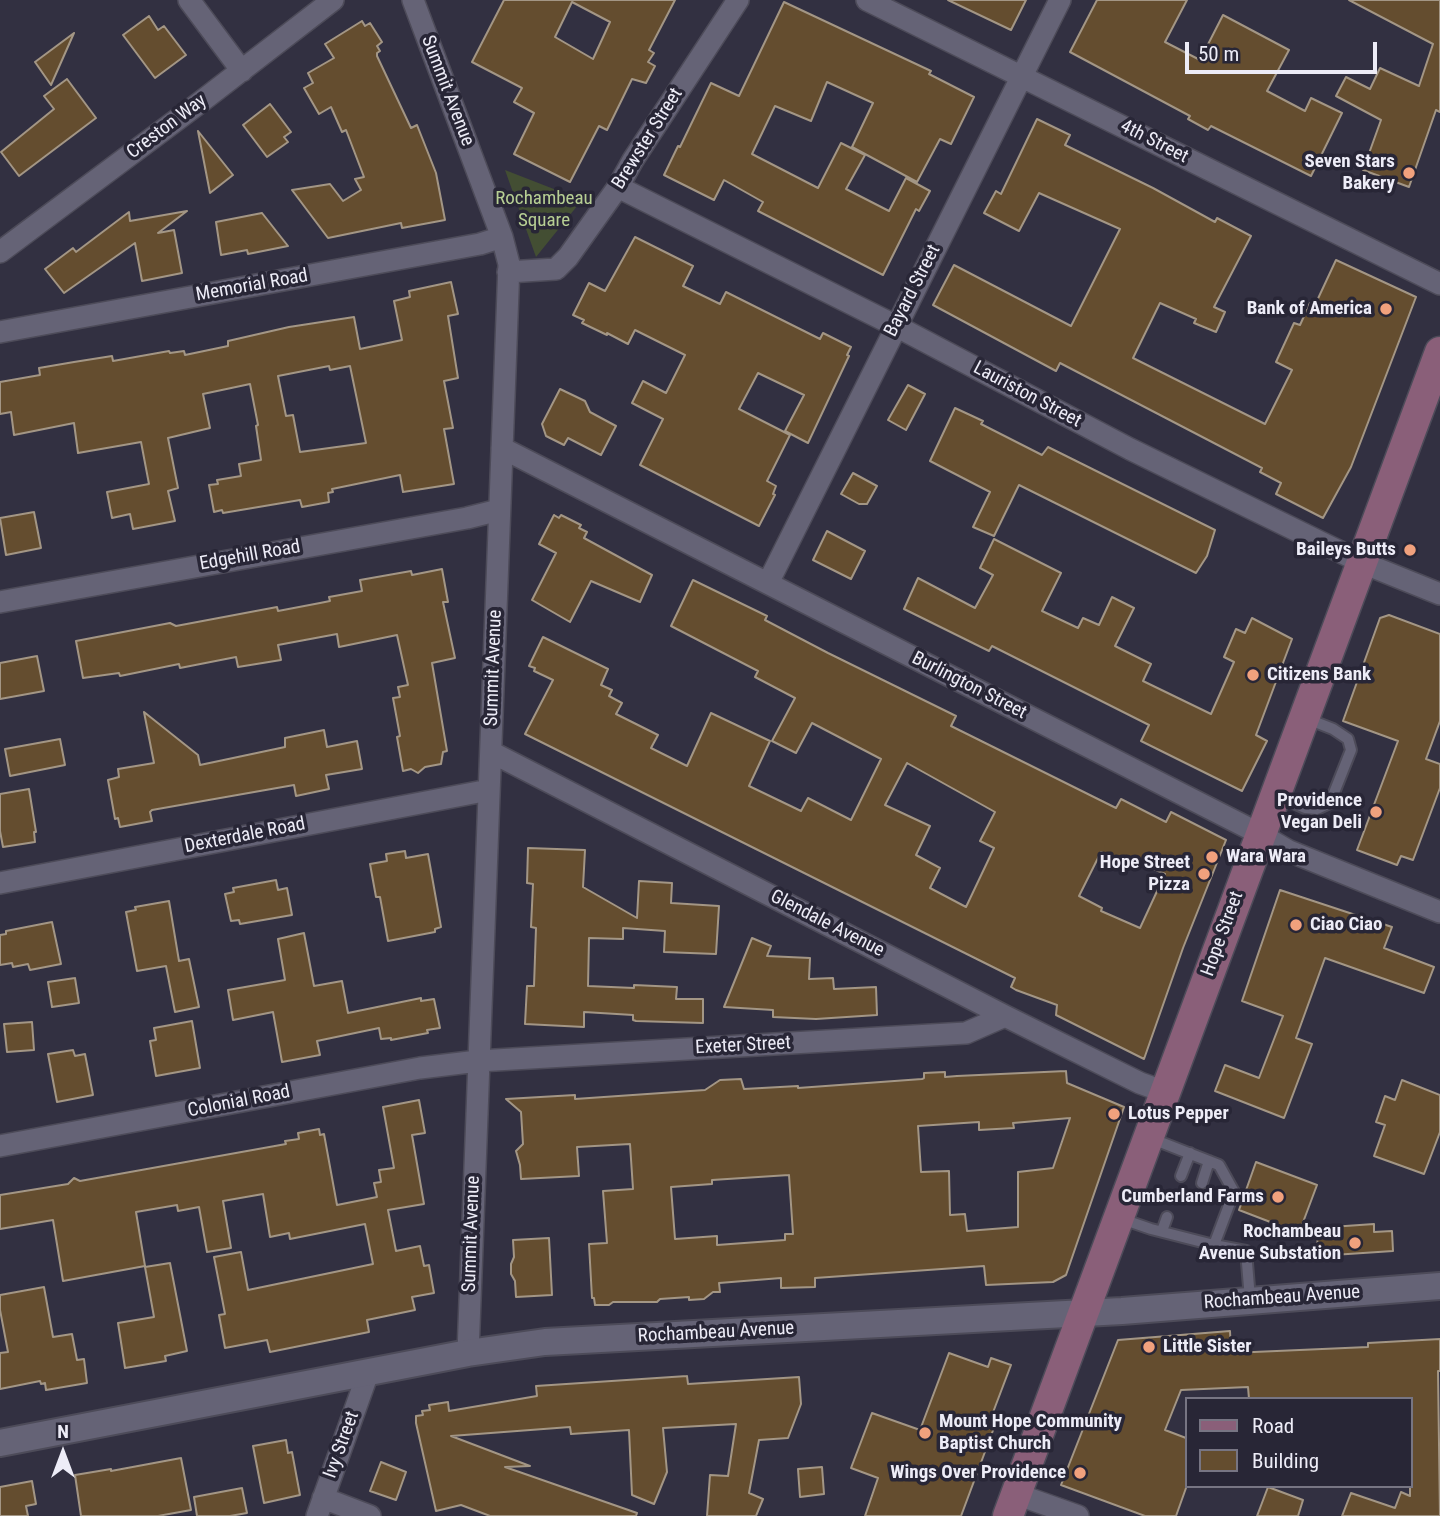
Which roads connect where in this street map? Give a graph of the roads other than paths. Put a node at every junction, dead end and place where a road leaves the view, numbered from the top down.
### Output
1 (190, 0) edge
2 (332, 0) edge
3 (413, 0) edge
4 (738, 0) edge
5 (867, 0) edge
6 (1060, 0) edge
7 (242, 71) junction
8 (1023, 76) junction
9 (618, 187) junction
10 (502, 237) junction
11 (0, 252) edge
12 (508, 272) junction
13 (1440, 284) edge
14 (896, 326) junction
15 (0, 332) edge
16 (1440, 352) edge
17 (502, 448) junction
18 (499, 510) junction
19 (1363, 564) junction
20 (768, 583) junction
21 (1440, 594) edge
22 (0, 602) edge
23 (1304, 717) junction
24 (491, 752) junction
25 (489, 790) junction
26 (1275, 794) junction
27 (1260, 834) junction
28 (0, 883) edge
29 (1440, 912) edge
30 (1004, 1016) junction
31 (478, 1061) junction
32 (1165, 1091) junction
33 (1148, 1137) junction
34 (0, 1146) edge
35 (1190, 1153) junction
36 (1209, 1161) junction
37 (1181, 1176) dead end
38 (1202, 1183) dead end
39 (1118, 1217) junction
40 (1167, 1217) dead end
41 (1187, 1224) dead end
42 (1162, 1231) junction
43 (1183, 1237) junction
44 (1214, 1245) junction
45 (1440, 1286) edge
46 (1250, 1301) junction
47 (1082, 1312) junction
48 (468, 1353) junction
49 (368, 1373) junction
50 (0, 1443) edge
51 (1012, 1505) edge
52 (320, 1507) edge
53 (369, 1516) edge
54 (1078, 1516) edge

1 - 7 street
2 - 7 street, Creston Way
3 - 10 street, Summit Avenue
4 - 9 street, Brewster Street
5 - 8 street, 4th Street
6 - 8 street, Bayard Street
7 - 11 street, Creston Way
8 - 13 street, 4th Street
8 - 14 street, Bayard Street
9 - 12 street, Brewster Street
9 - 14 street, Lauriston Street
10 - 12 street, Summit Avenue
10 - 15 street, Memorial Road
12 - 17 street, Summit Avenue
14 - 19 street, Lauriston Street
14 - 20 street, Bayard Street
16 - 19 main road, Hope Street
17 - 18 street, Summit Avenue
17 - 20 street, Burlington Street
18 - 22 street, Edgehill Road
18 - 24 street, Summit Avenue
19 - 21 street, Lauriston Street
19 - 23 main road, Hope Street
20 - 27 street, Burlington Street
23 - 26 main road, Hope Street
23 - 26 lane
24 - 25 street, Summit Avenue
24 - 30 street, Glendale Avenue
25 - 28 street, Dexterdale Road
25 - 31 street, Summit Avenue
26 - 27 main road, Hope Street
27 - 29 street, Burlington Street
27 - 32 main road, Hope Street
30 - 31 street, Exeter Street
30 - 32 street, Glendale Avenue
31 - 34 street, Colonial Road
31 - 48 street, Summit Avenue
32 - 33 main road, Hope Street
33 - 35 lane
33 - 39 main road, Hope Street
35 - 36 lane
35 - 37 lane
36 - 38 lane
36 - 44 lane
39 - 42 lane
39 - 47 main road, Hope Street
40 - 42 lane
41 - 43 lane
42 - 43 lane
43 - 44 lane
44 - 46 lane
45 - 46 street, Rochambeau Avenue
46 - 47 street, Rochambeau Avenue
47 - 48 street, Rochambeau Avenue
47 - 51 main road, Hope Street
48 - 49 street, Rochambeau Avenue
49 - 50 street, Rochambeau Avenue
49 - 52 street, Ivy Street
51 - 54 street
52 - 53 street

